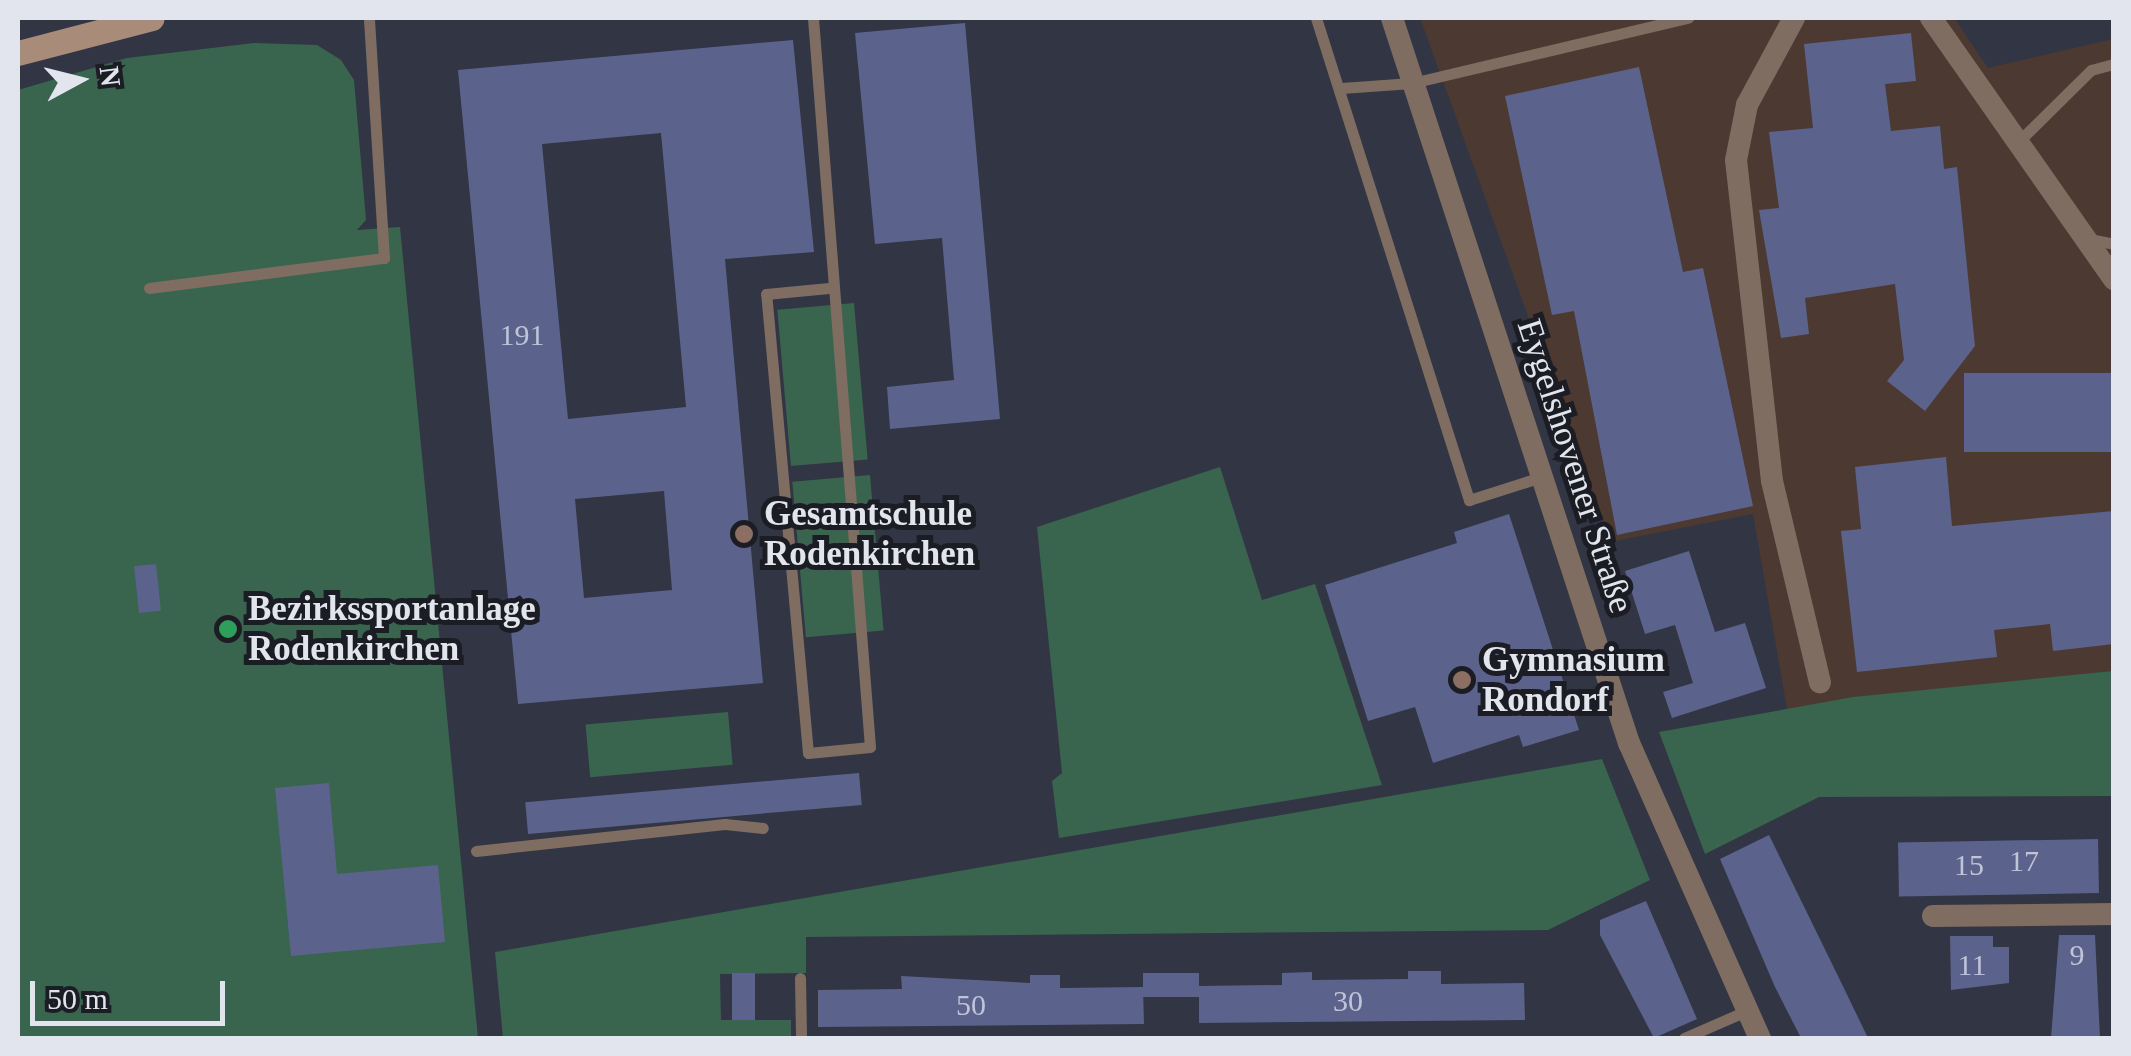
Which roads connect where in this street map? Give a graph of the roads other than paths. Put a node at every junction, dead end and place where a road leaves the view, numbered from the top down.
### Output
1 (152, 18) edge
2 (369, 18) edge
3 (813, 18) edge
4 (1316, 18) edge
5 (1392, 18) edge
6 (1688, 18) edge
7 (1794, 18) edge
8 (1931, 18) edge
9 (104, 23) edge
10 (18, 53) edge
11 (2114, 64) edge
12 (1412, 83) junction
13 (1342, 88) junction
14 (2018, 142) junction
15 (2085, 238) junction
16 (2114, 244) edge
17 (2114, 279) edge
18 (149, 288) dead end
19 (828, 288) junction
20 (1541, 477) junction
21 (1820, 682) dead end
22 (763, 828) dead end
23 (476, 851) dead end
24 (2114, 914) edge
25 (1932, 916) dead end
26 (800, 978) dead end
27 (1746, 1010) junction
28 (801, 1038) edge
29 (1684, 1038) edge
30 (1760, 1038) edge

1 - 9 street
2 - 18 lane
3 - 19 lane
4 - 13 lane
5 - 12 street, Eygelshovener Straße
6 - 12 lane
7 - 21 street
8 - 14 street
9 - 10 street
11 - 14 lane
12 - 13 lane
12 - 20 street, Eygelshovener Straße
13 - 20 lane
14 - 15 street
15 - 16 lane
15 - 17 street
19 - 19 lane
20 - 27 street, Eygelshovener Straße
22 - 23 lane
24 - 25 street
26 - 28 lane
27 - 29 lane
27 - 30 street, Eygelshovener Straße

